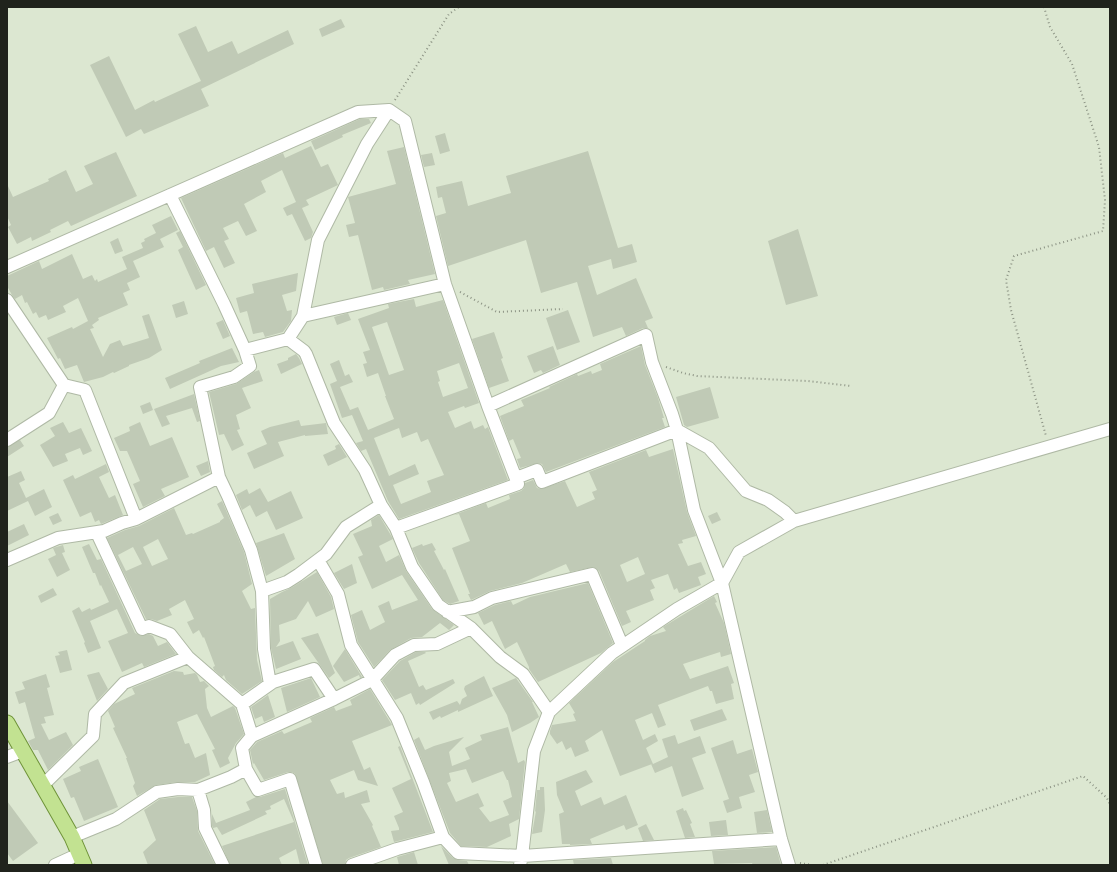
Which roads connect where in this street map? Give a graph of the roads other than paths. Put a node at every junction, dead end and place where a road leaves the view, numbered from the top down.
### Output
1 (389, 110) junction
2 (170, 195) junction
3 (7, 267) edge
4 (445, 284) junction
5 (7, 300) edge
6 (303, 316) junction
7 (288, 339) junction
8 (244, 350) junction
9 (64, 385) junction
10 (488, 406) junction
11 (1110, 429) edge
12 (677, 430) junction
13 (7, 440) edge
14 (218, 477) junction
15 (516, 478) junction
16 (381, 505) junction
17 (136, 519) junction
18 (794, 521) junction
19 (396, 528) junction
20 (97, 533) junction
21 (7, 560) edge
22 (318, 560) junction
23 (722, 583) junction
24 (262, 591) junction
25 (447, 612) junction
26 (471, 628) junction
27 (622, 645) junction
28 (188, 657) junction
29 (372, 680) junction
30 (270, 684) junction
31 (334, 699) junction
32 (242, 704) junction
33 (549, 712) junction
34 (7, 723) edge
35 (252, 736) junction
36 (23, 751) junction
37 (7, 757) edge
38 (246, 770) junction
39 (42, 786) junction
40 (198, 790) junction
41 (72, 837) junction
42 (443, 837) junction
43 (781, 839) junction
44 (81, 860) edge
45 (521, 860) edge
46 (55, 865) edge
47 (222, 865) edge
48 (316, 865) edge
49 (352, 865) edge
50 (789, 865) edge

1 - 2 street
1 - 4 street
1 - 6 street
2 - 3 street
2 - 8 street
4 - 6 street
4 - 10 street
5 - 9 street
6 - 7 street
7 - 8 street
7 - 16 street
8 - 14 street
9 - 13 street
9 - 17 street
10 - 12 street
10 - 15 street
11 - 18 street
12 - 15 street
12 - 18 street
12 - 23 street
14 - 17 street
14 - 24 street
15 - 19 street
16 - 19 street
16 - 22 street
17 - 20 street
18 - 23 street
19 - 25 street
20 - 21 street
20 - 28 street
22 - 24 street
22 - 29 street
23 - 27 street
23 - 43 street
24 - 30 street
25 - 26 street
25 - 27 street
26 - 29 street
26 - 33 street
27 - 33 street
28 - 32 street
28 - 39 street
29 - 31 street
29 - 42 street
30 - 31 street
30 - 32 street
31 - 35 street
32 - 35 street
33 - 45 street
34 - 36 main road
35 - 38 street
36 - 37 street
36 - 39 main road
38 - 40 street
38 - 48 street
39 - 41 main road
40 - 41 street
40 - 47 street
41 - 44 main road
42 - 45 street
42 - 49 street
43 - 45 street
43 - 50 street
44 - 46 street

